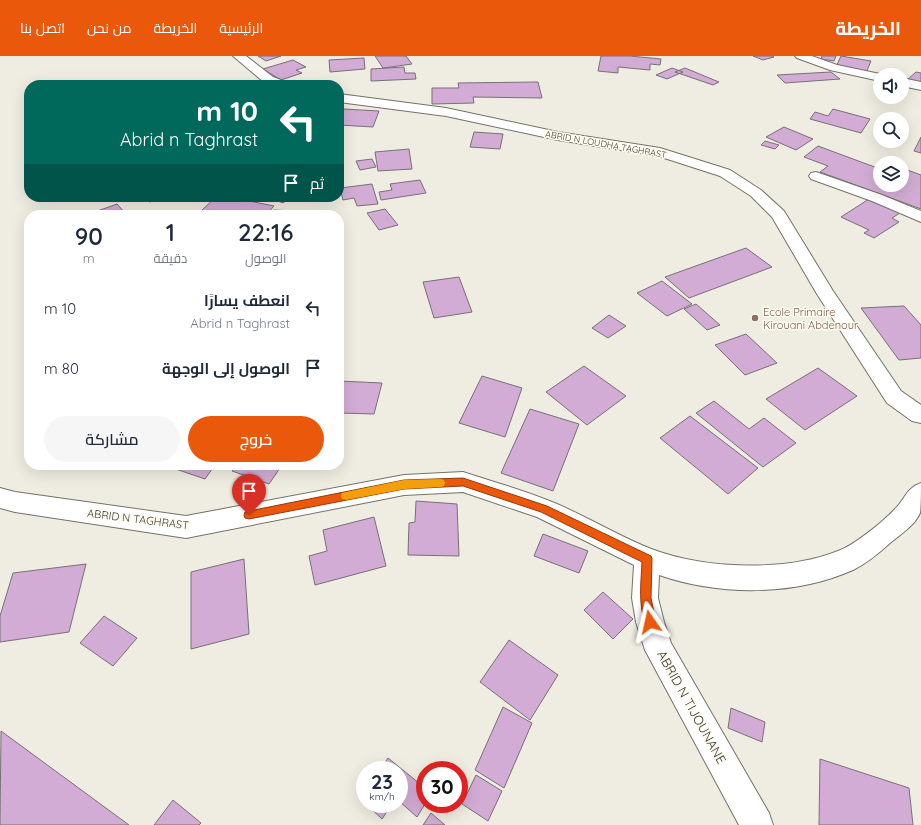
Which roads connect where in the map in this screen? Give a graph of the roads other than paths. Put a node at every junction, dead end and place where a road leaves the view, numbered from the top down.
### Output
1 (239, 56) edge
2 (801, 56) edge
3 (873, 76) edge
4 (269, 80) edge
5 (909, 83) edge
6 (921, 86) edge
7 (344, 99) edge
8 (816, 176) dead end
9 (921, 217) edge
10 (921, 420) edge
11 (921, 493) edge
12 (0, 498) edge
13 (647, 559) junction
14 (757, 825) edge

1 - 4 street
2 - 3 street
5 - 6 street
7 - 10 street, ABRID N LOUDHA TAGHRAST
8 - 9 street
11 - 13 street, ABRID N TAGHRAST
12 - 13 street, ABRID N TAGHRAST
13 - 14 street, ABRID N TIJOUNANE

